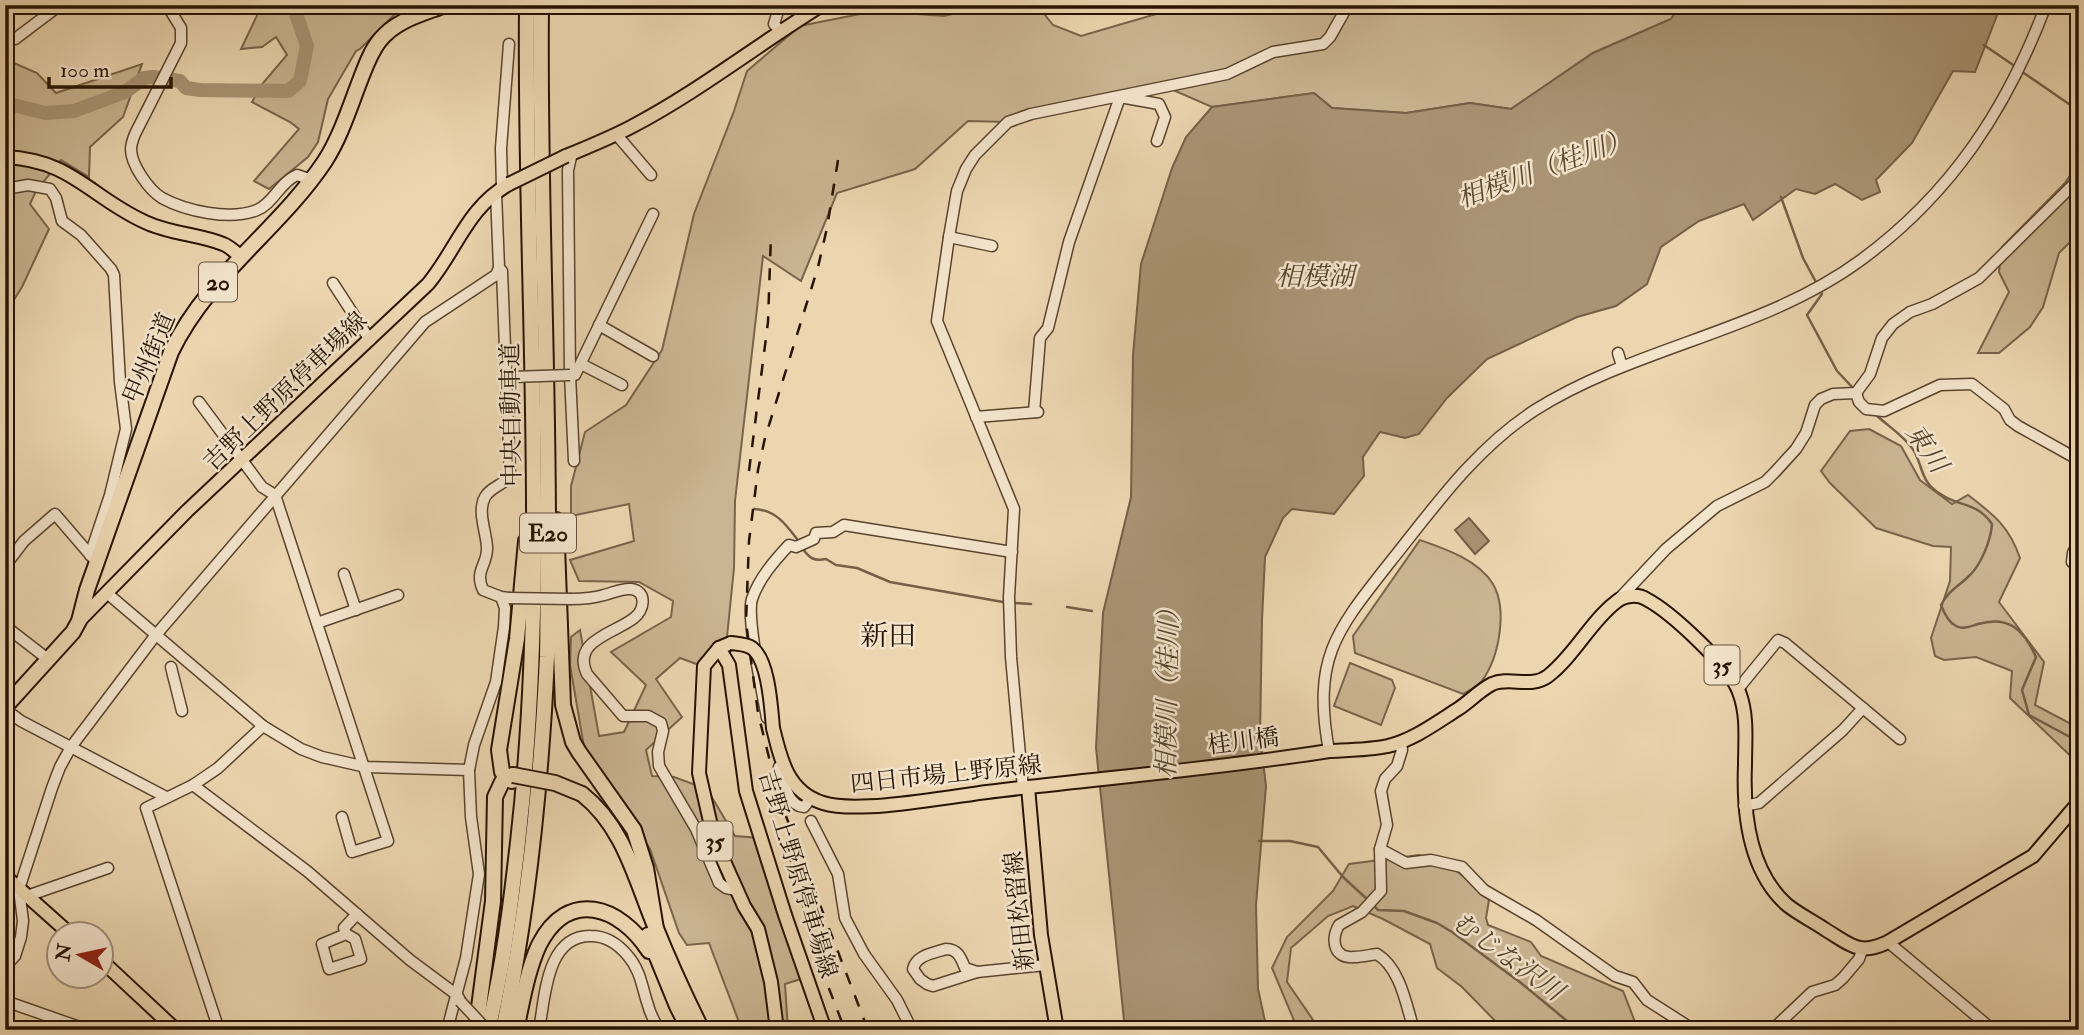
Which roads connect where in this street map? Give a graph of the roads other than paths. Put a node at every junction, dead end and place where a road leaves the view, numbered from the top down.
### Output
1 (60, 5) edge
2 (167, 5) edge
3 (445, 5) edge
4 (527, 5) edge
5 (541, 5) edge
6 (780, 5) edge
7 (822, 5) edge
8 (1348, 5) edge
9 (2046, 5) edge
10 (780, 31) junction
11 (5, 34) edge
12 (534, 34) junction
13 (509, 44) dead end
14 (1120, 97) junction
15 (616, 134) junction
16 (1157, 141) dead end
17 (569, 155) junction
18 (5, 157) edge
19 (651, 175) dead end
20 (2079, 179) edge
21 (312, 180) junction
22 (502, 188) junction
23 (5, 189) edge
24 (653, 214) dead end
25 (949, 237) junction
26 (992, 246) dead end
27 (240, 257) junction
28 (499, 268) junction
29 (333, 283) dead end
30 (600, 325) junction
31 (370, 340) junction
32 (533, 342) junction
33 (653, 356) dead end
34 (581, 364) junction
35 (570, 375) junction
36 (510, 377) junction
37 (622, 386) dead end
38 (1856, 393) junction
39 (199, 402) dead end
40 (976, 416) junction
41 (548, 439) junction
42 (2079, 460) edge
43 (574, 461) dead end
44 (242, 462) junction
45 (275, 495) junction
46 (2079, 540) edge
47 (1012, 552) junction
48 (93, 559) junction
49 (5, 566) edge
50 (2079, 568) edge
51 (344, 574) dead end
52 (108, 594) junction
53 (398, 595) dead end
54 (505, 598) junction
55 (1617, 601) junction
56 (356, 610) junction
57 (79, 621) junction
58 (317, 622) junction
59 (5, 626) edge
60 (155, 636) junction
61 (725, 646) junction
62 (49, 660) junction
63 (171, 667) dead end
64 (1738, 689) junction
65 (5, 708) edge
66 (1863, 708) junction
67 (182, 711) dead end
68 (263, 726) junction
69 (1900, 739) dead end
70 (1401, 742) junction
71 (71, 747) junction
72 (1329, 751) junction
73 (366, 767) junction
74 (469, 770) junction
75 (510, 778) junction
76 (1060, 783) joint
77 (192, 785) junction
78 (1026, 788) junction
79 (166, 797) junction
80 (580, 798) junction
81 (811, 798) junction
82 (2079, 802) edge
83 (1744, 806) junction
84 (342, 817) dead end
85 (811, 821) dead end
86 (1380, 849) junction
87 (108, 868) dead end
88 (5, 876) edge
89 (737, 890) junction
90 (23, 893) junction
91 (5, 894) edge
92 (357, 914) junction
93 (55, 920) edge
94 (656, 929) junction
95 (346, 934) dead end
96 (1888, 942) junction
97 (1862, 950) junction
98 (1046, 965) junction
99 (5, 967) edge
100 (662, 970) junction
101 (977, 972) junction
102 (116, 974) edge
103 (459, 998) junction
104 (5, 1001) edge
105 (88, 1030) edge
106 (176, 1030) edge
107 (219, 1030) edge
108 (447, 1030) edge
109 (476, 1030) edge
110 (488, 1030) edge
111 (503, 1030) edge
112 (516, 1030) edge
113 (539, 1030) edge
114 (659, 1030) edge
115 (689, 1030) edge
116 (702, 1030) edge
117 (777, 1030) edge
118 (825, 1030) edge
119 (912, 1030) edge
120 (1057, 1030) edge
121 (1414, 1030) edge
122 (1694, 1030) edge
123 (1772, 1030) edge
124 (1993, 1030) edge

1 - 11 street
2 - 21 street
3 - 21 highway, 甲州街道 / 20
4 - 12 highway, 中央自動車道 / E20
5 - 12 highway, 中央自動車道 / E20
6 - 10 street
7 - 10 main road
8 - 14 street
9 - 72 street
10 - 15 main road
12 - 32 highway, 中央自動車道 / E20
12 - 41 highway, 中央自動車道 / E20
13 - 22 street
14 - 16 street
14 - 25 street
14 - 40 street
15 - 17 main road
15 - 19 street
17 - 22 main road, 吉野上野原停車場線, bridge
17 - 35 street
18 - 27 main road
20 - 38 street
21 - 27 highway, 甲州街道 / 20
22 - 28 street
22 - 31 main road, 吉野上野原停車場線
23 - 48 street
24 - 30 street
25 - 26 street
25 - 40 street
27 - 48 highway, 甲州街道 / 20
28 - 36 street
28 - 45 street
29 - 31 street
30 - 33 street
30 - 34 street
31 - 44 main road, 吉野上野原停車場線
32 - 75 highway
32 - 110 highway, 中央自動車道 / E20
34 - 35 street
34 - 37 street
35 - 36 street, bridge
35 - 43 street
36 - 54 street
38 - 42 street
38 - 55 street
39 - 44 street
40 - 47 street
41 - 94 highway
41 - 111 highway, 中央自動車道 / E20
44 - 45 street
44 - 52 main road, 吉野上野原停車場線
45 - 58 street
45 - 60 street
46 - 50 street
47 - 78 street
47 - 81 street
48 - 49 street
48 - 57 highway, 甲州街道 / 20
51 - 56 street
52 - 57 main road, 吉野上野原停車場線
52 - 60 street
53 - 56 street
54 - 74 street
54 - 89 street, bridge
55 - 64 main road, 35
55 - 70 main road
56 - 58 street
57 - 62 highway, 甲州街道 / 20
58 - 73 street
59 - 62 street
60 - 68 street
60 - 71 street
61 - 81 main road, bridge
61 - 89 main road, 35
61 - 118 main road, 吉野上野原停車場線
62 - 65 highway, 甲州街道 / 20
63 - 67 street
64 - 66 street
64 - 83 main road, 35
65 - 71 street
66 - 69 street
66 - 83 street
68 - 73 street
68 - 77 street
70 - 72 main road
70 - 86 street
71 - 79 street
71 - 90 street
72 - 76 main road, 桂川橋
73 - 74 street
73 - 84 street
74 - 103 street
75 - 80 highway, bridge
75 - 109 highway
76 - 78 main road, 四日市場上野原線
77 - 79 street
77 - 92 street
78 - 81 main road, 四日市場上野原線
78 - 98 main road, 新田松留線
79 - 107 street
80 - 94 highway
80 - 100 highway
82 - 96 main road
83 - 97 main road, 35
85 - 119 street
86 - 121 street
86 - 122 street
87 - 90 street
88 - 90 main road
89 - 117 main road, 35
90 - 91 street
90 - 93 main road
90 - 99 street
92 - 95 street
92 - 103 street
94 - 116 highway
96 - 97 main road
96 - 124 street
97 - 123 street
98 - 101 street
98 - 120 main road, 新田松留線
100 - 112 highway
100 - 115 highway
101 - 101 street
102 - 106 main road
103 - 108 street
103 - 110 street, bridge
104 - 105 street
113 - 114 street

